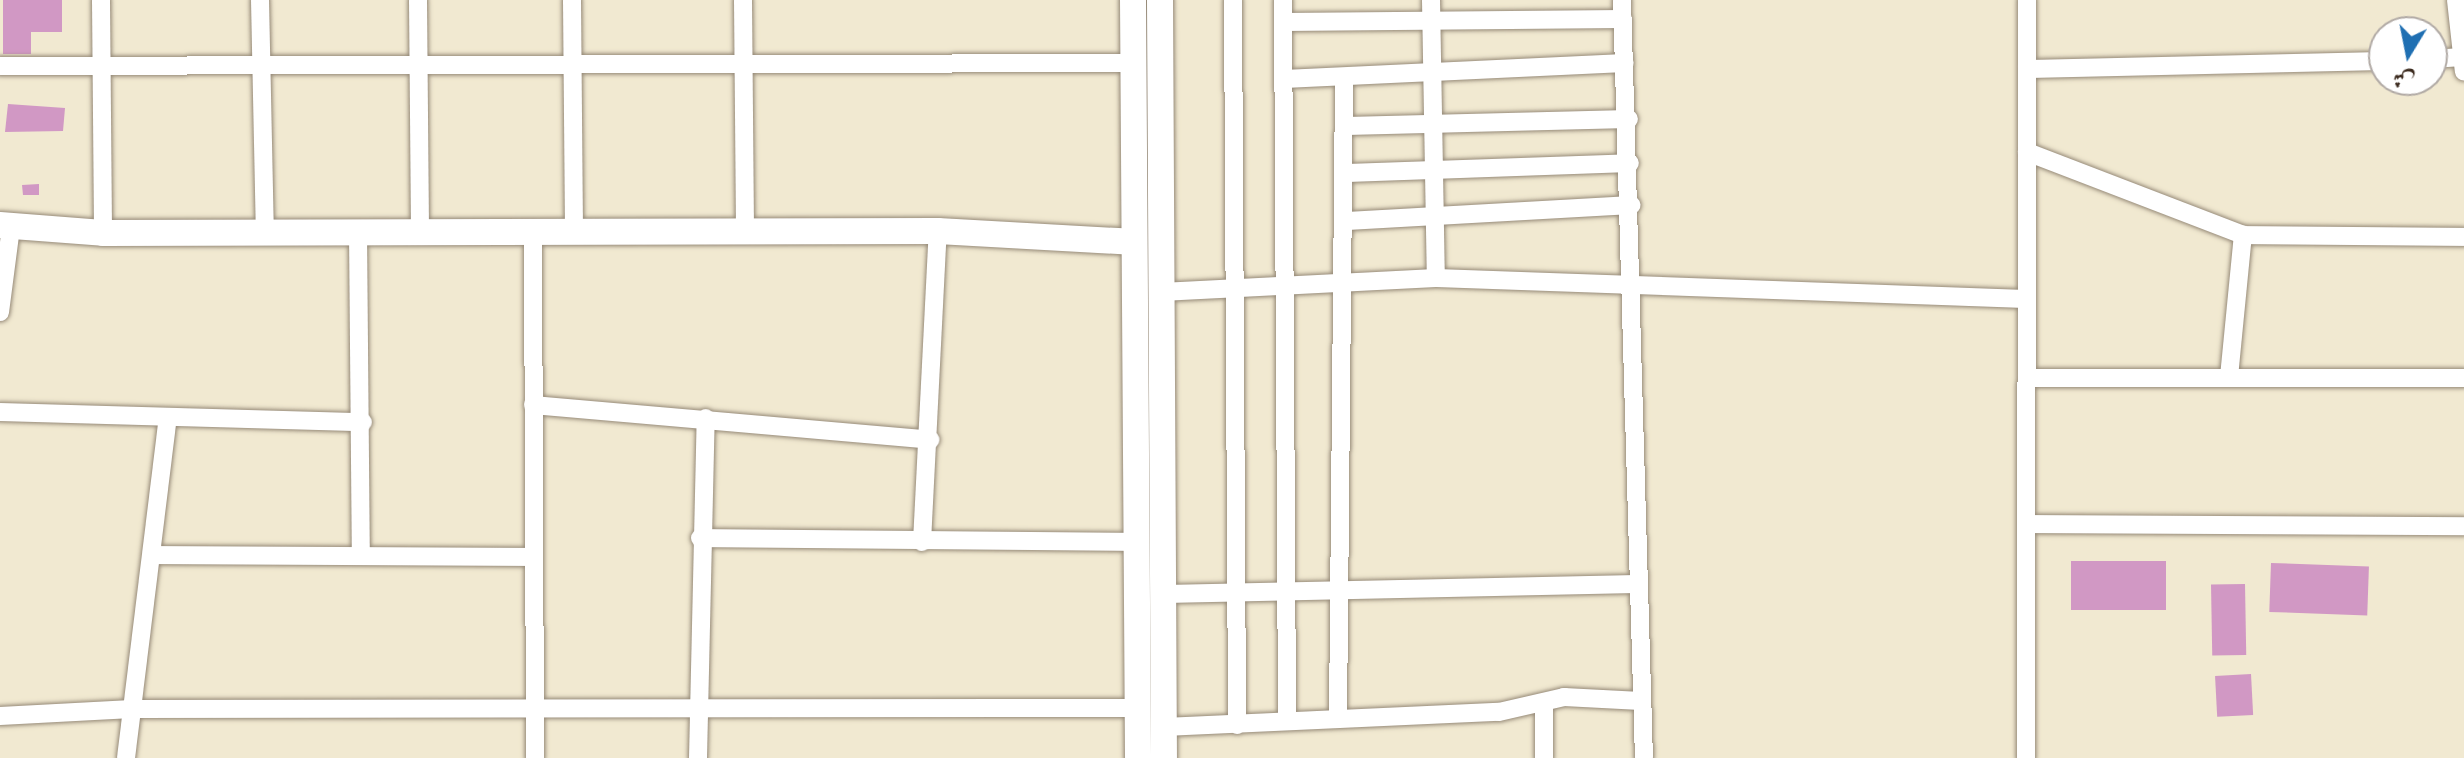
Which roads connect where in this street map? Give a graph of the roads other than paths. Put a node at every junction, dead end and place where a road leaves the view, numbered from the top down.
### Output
1 (101, 0) edge
2 (260, 0) edge
3 (418, 0) edge
4 (572, 0) edge
5 (743, 0) edge
6 (1133, 0) edge
7 (1160, 0) edge
8 (1233, 0) edge
9 (1283, 0) edge
10 (2027, 0) edge
11 (2456, 0) edge
12 (1431, 9) edge
13 (1623, 10) edge
14 (1283, 22) junction
15 (2368, 61) edge
16 (1132, 63) junction
17 (1625, 63) junction
18 (418, 64) junction
19 (2463, 65) edge
20 (0, 66) edge
21 (262, 66) junction
22 (572, 66) junction
23 (743, 66) junction
24 (102, 69) junction
25 (2027, 69) junction
26 (1433, 75) junction
27 (1344, 78) junction
28 (1284, 79) junction
29 (1629, 119) junction
30 (1434, 124) junction
31 (1346, 126) junction
32 (2027, 152) junction
33 (1630, 163) junction
34 (1433, 171) junction
35 (1347, 173) junction
36 (1632, 205) junction
37 (1435, 215) junction
38 (1347, 221) junction
39 (6, 226) edge
40 (358, 231) junction
41 (420, 231) junction
42 (745, 231) junction
43 (938, 231) junction
44 (265, 232) junction
45 (533, 232) junction
46 (574, 232) junction
47 (103, 233) junction
48 (2243, 235) junction
49 (2464, 237) edge
50 (1132, 253) junction
51 (1161, 264) junction
52 (1436, 278) junction
53 (1347, 281) junction
54 (1635, 282) junction
55 (1285, 283) junction
56 (1238, 286) junction
57 (1161, 292) junction
58 (2026, 299) junction
59 (0, 312) edge
60 (2229, 377) junction
61 (2027, 378) junction
62 (2464, 378) edge
63 (533, 405) junction
64 (0, 412) edge
65 (168, 418) junction
66 (706, 418) junction
67 (363, 422) junction
68 (930, 440) junction
69 (2028, 524) junction
70 (2464, 526) edge
71 (700, 538) junction
72 (922, 542) junction
73 (1136, 542) junction
74 (152, 555) junction
75 (361, 555) junction
76 (531, 557) junction
77 (1639, 584) junction
78 (1336, 590) junction
79 (1281, 593) junction
80 (1162, 594) junction
81 (1236, 594) junction
82 (1641, 701) junction
83 (1544, 703) junction
84 (535, 708) junction
85 (1138, 708) junction
86 (132, 709) junction
87 (698, 709) junction
88 (0, 716) edge
89 (1338, 718) junction
90 (1287, 721) junction
91 (1237, 725) junction
92 (1164, 727) junction
93 (126, 758) edge
94 (535, 758) edge
95 (698, 758) edge
96 (1138, 758) edge
97 (1164, 758) edge
98 (1544, 758) edge
99 (1644, 758) edge
100 (2026, 758) edge

1 - 24 street
2 - 21 street
3 - 18 street
4 - 22 street
5 - 23 street
6 - 16 street
7 - 51 street
8 - 56 street
9 - 14 street
10 - 25 street
11 - 19 street
12 - 13 street
12 - 14 street
12 - 26 street
13 - 17 street
14 - 28 street
15 - 25 street
16 - 23 street
16 - 50 street
17 - 26 street
17 - 29 street
18 - 21 street
18 - 22 street
18 - 41 street
20 - 24 street
21 - 24 street
21 - 44 street
22 - 23 street
22 - 46 street
23 - 42 street
24 - 47 street
25 - 32 street
26 - 27 street
26 - 30 street
27 - 28 street
27 - 31 street
28 - 55 street
29 - 30 street
29 - 33 street
30 - 31 street
30 - 34 street
31 - 35 street
32 - 48 street
32 - 58 street
33 - 34 street
33 - 36 street
34 - 35 street
34 - 37 street
35 - 38 street
36 - 37 street
36 - 54 street
37 - 38 street
37 - 52 street
38 - 53 street
39 - 47 street
39 - 59 street
40 - 41 street
40 - 44 street
40 - 67 street
41 - 45 street
42 - 43 street
42 - 46 street
43 - 50 street
43 - 68 street
44 - 47 street
45 - 46 street
45 - 63 street
48 - 49 street
48 - 60 street
50 - 51 street
50 - 73 street
51 - 57 street
52 - 53 street
52 - 54 street
53 - 55 street
53 - 78 street
54 - 58 street
54 - 77 street
55 - 56 street
55 - 79 street
56 - 57 street
56 - 81 street
57 - 80 street
58 - 61 street
60 - 61 street
60 - 62 street
61 - 69 street
63 - 66 street
63 - 76 street
64 - 65 street
65 - 67 street
65 - 74 street
66 - 68 street
66 - 71 street
67 - 75 street
68 - 72 street
69 - 70 street
69 - 100 street
71 - 72 street
71 - 87 street
72 - 73 street
73 - 85 street
74 - 75 street
74 - 86 street
75 - 76 street
76 - 84 street
77 - 78 street
77 - 82 street
78 - 79 street
78 - 89 street
79 - 81 street
79 - 90 street
80 - 81 street
80 - 92 street
81 - 91 street
82 - 83 street
82 - 99 street
83 - 89 street
83 - 98 street
84 - 86 street
84 - 87 street
84 - 94 street
85 - 87 street
85 - 96 street
86 - 88 street
86 - 93 street
87 - 95 street
89 - 90 street
90 - 91 street
91 - 92 street
92 - 97 street

